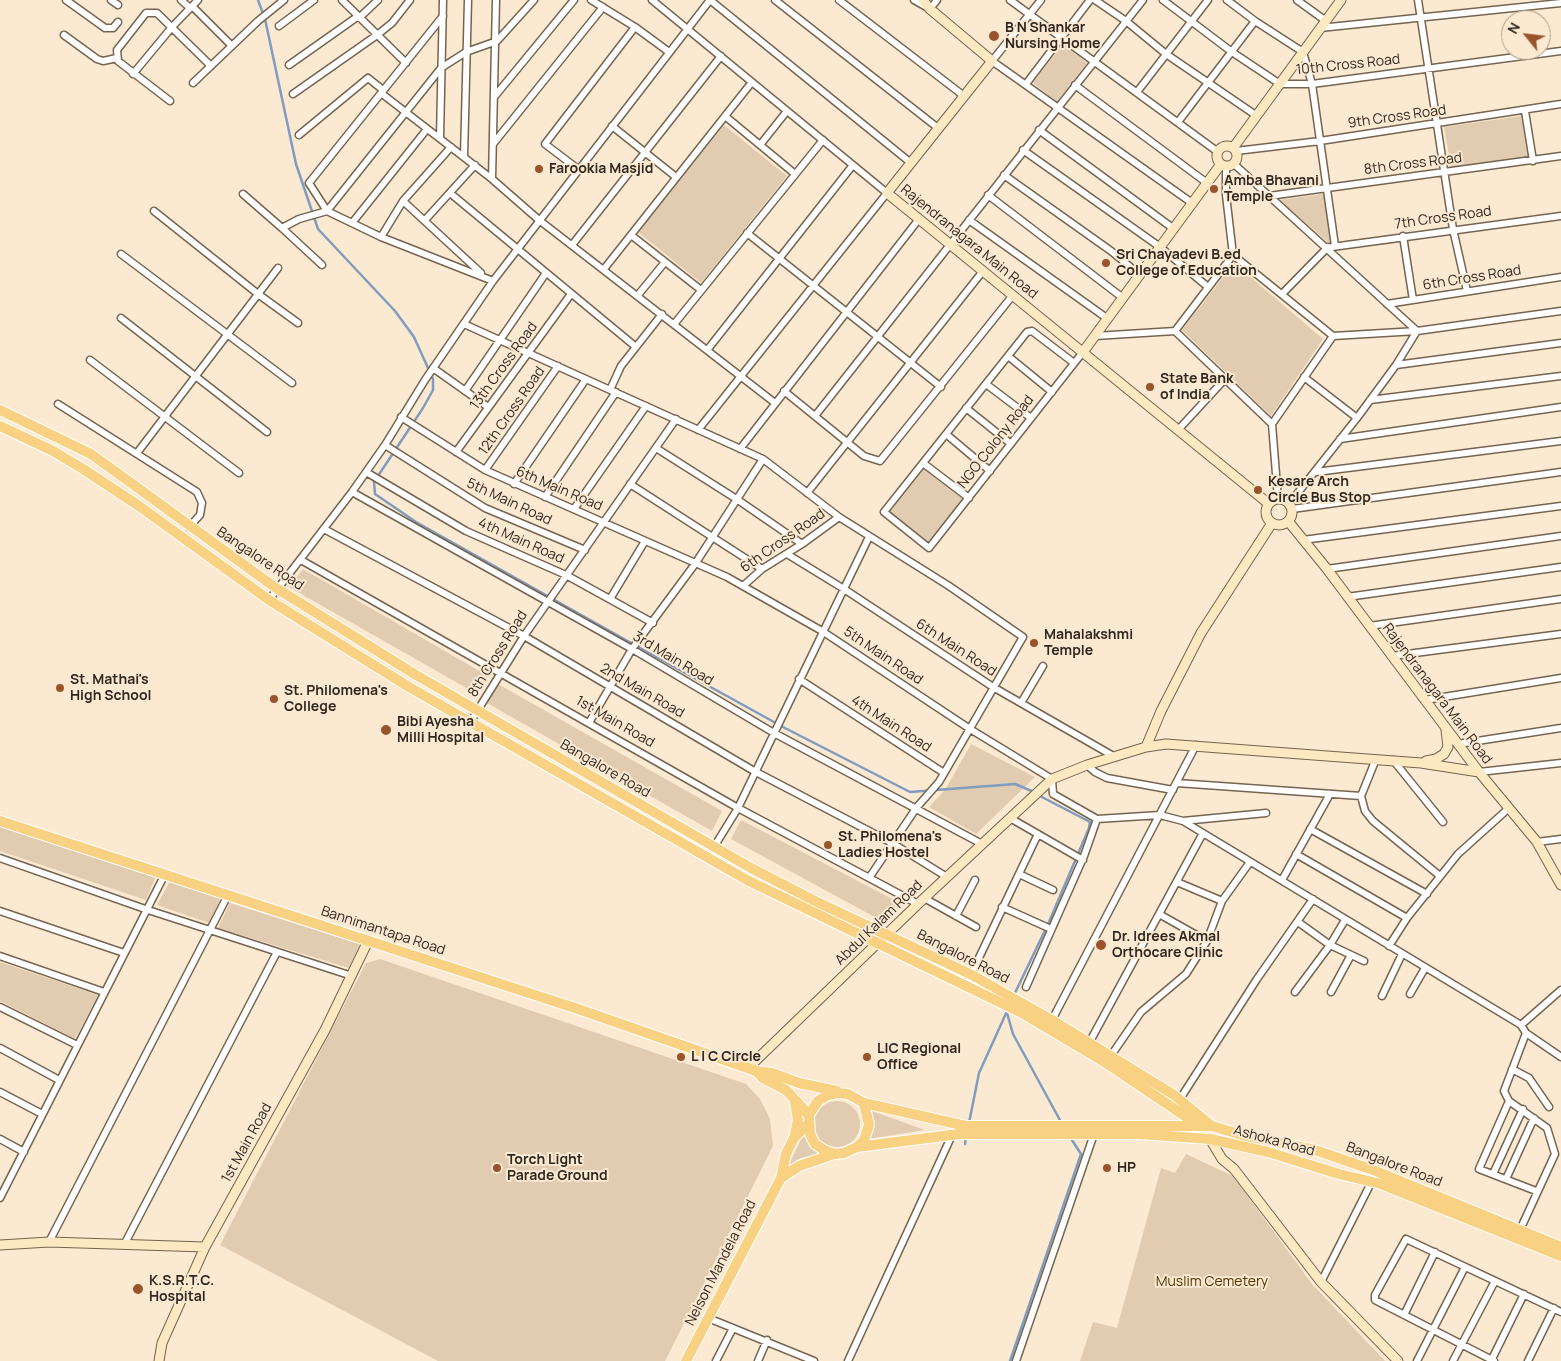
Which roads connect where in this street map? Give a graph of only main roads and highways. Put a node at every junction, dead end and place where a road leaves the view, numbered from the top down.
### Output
1 (0, 410) edge
2 (0, 426) edge
3 (0, 821) edge
4 (1002, 997) junction
5 (1023, 1009) junction
6 (1087, 1047) junction
7 (1109, 1059) junction
8 (752, 1070) junction
9 (848, 1094) junction
10 (794, 1097) junction
11 (864, 1103) junction
12 (809, 1120) junction
13 (1197, 1124) junction
14 (1212, 1126) junction
15 (968, 1130) junction
16 (1066, 1130) junction
17 (794, 1138) junction
18 (858, 1147) junction
19 (834, 1154) junction
20 (780, 1178) junction
21 (1561, 1247) edge
22 (1561, 1256) edge
23 (686, 1361) edge

1 - 4 main road, Bangalore Road
2 - 4 main road, Bangalore Road
3 - 8 main road, Bannimantapa Road
4 - 5 main road, Bangalore Road
5 - 6 main road, Bangalore Road
5 - 6 main road, Bangalore Road
6 - 7 main road, Bangalore Road
7 - 13 main road, Bangalore Road
7 - 14 main road, Bangalore Road
8 - 9 main road
8 - 10 main road
9 - 11 main road
9 - 12 main road
10 - 12 main road
10 - 17 main road
11 - 15 main road
11 - 18 main road
12 - 17 main road, Nelson Mandela Road
12 - 19 main road
13 - 14 main road, Bangalore Road
13 - 16 main road, Bangalore Road
14 - 21 main road, Bangalore Road
15 - 16 main road, Ashoka Road
15 - 18 main road
16 - 22 main road, Ashoka Road
17 - 20 main road, Nelson Mandela Road
18 - 19 main road
19 - 20 main road
20 - 23 main road, Nelson Mandela Road

